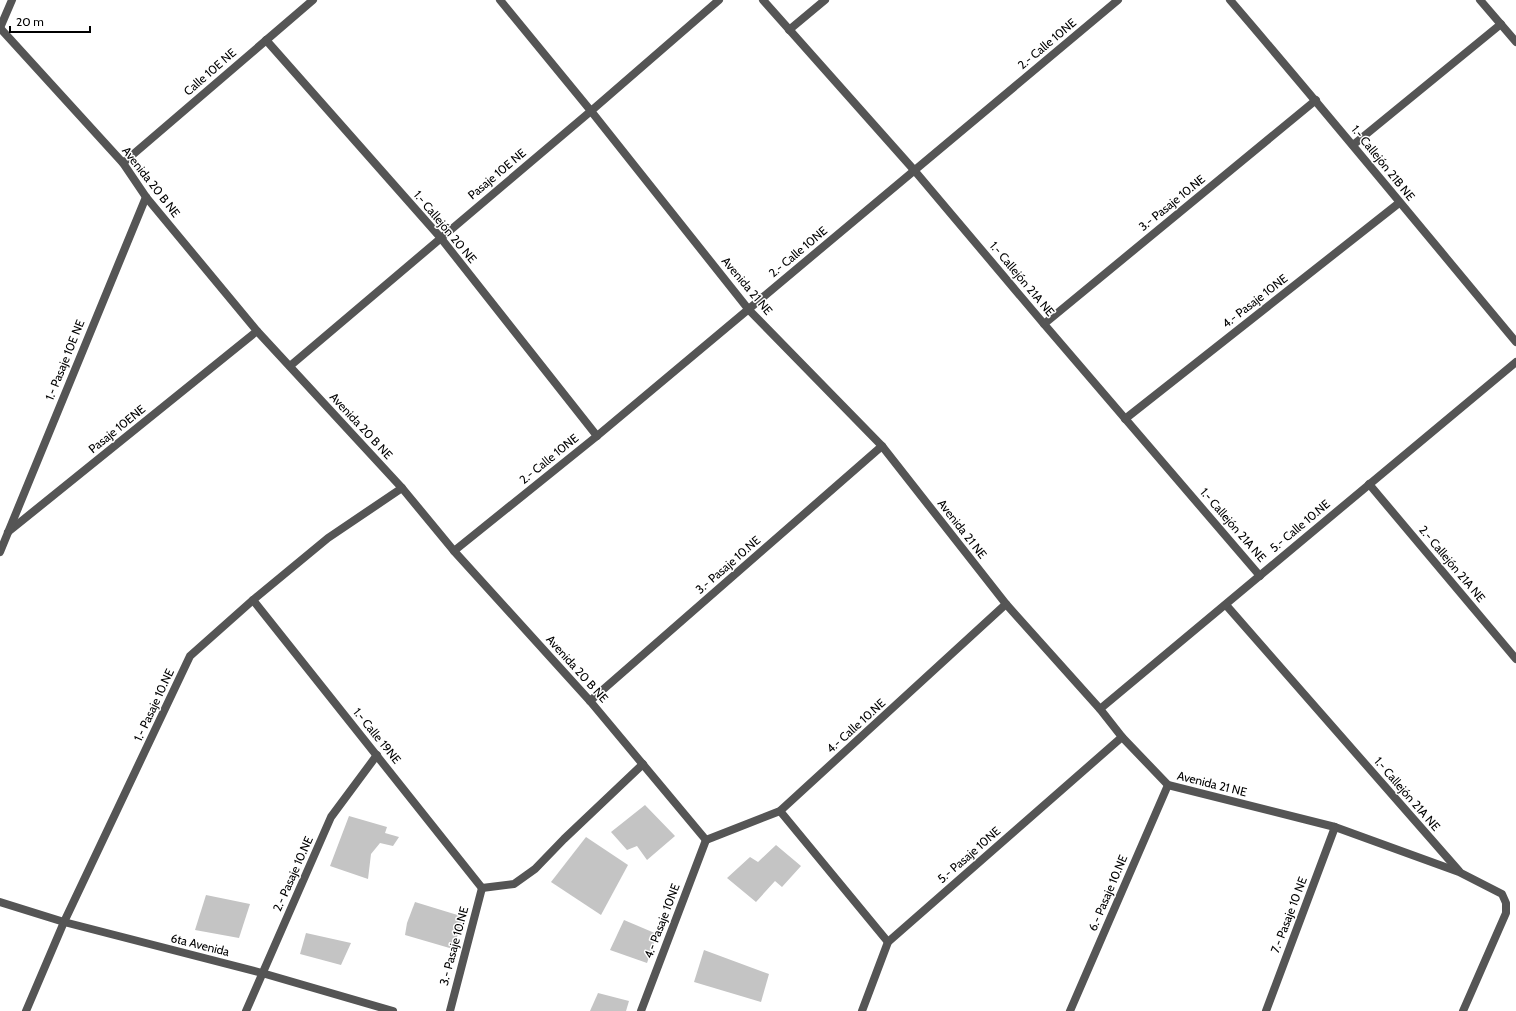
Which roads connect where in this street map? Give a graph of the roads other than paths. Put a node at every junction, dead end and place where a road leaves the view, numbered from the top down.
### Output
1 (12, 0) edge
2 (313, 0) edge
3 (500, 0) edge
4 (719, 0) edge
5 (763, 0) edge
6 (825, 0) edge
7 (1118, 0) edge
8 (1230, 0) edge
9 (1480, 0) edge
10 (1501, 24) junction
11 (0, 28) edge
12 (789, 30) junction
13 (266, 40) junction
14 (1516, 42) edge
15 (1316, 100) junction
16 (591, 111) junction
17 (1353, 145) junction
18 (123, 163) junction
19 (914, 170) junction
20 (146, 197) junction
21 (1400, 203) junction
22 (440, 238) junction
23 (749, 310) junction
24 (1044, 324) junction
25 (257, 331) junction
26 (1516, 342) edge
27 (1516, 362) edge
28 (290, 366) junction
29 (1125, 419) junction
30 (597, 436) junction
31 (882, 446) junction
32 (1369, 484) junction
33 (402, 488) junction
34 (7, 533) junction
35 (454, 551) junction
36 (0, 552) edge
37 (1260, 576) junction
38 (253, 600) junction
39 (1006, 604) junction
40 (1226, 605) junction
41 (1516, 660) edge
42 (590, 701) junction
43 (1100, 709) junction
44 (1122, 737) junction
45 (377, 755) junction
46 (642, 764) junction
47 (1168, 785) junction
48 (780, 811) junction
49 (1335, 826) junction
50 (706, 840) junction
51 (1459, 872) junction
52 (482, 888) junction
53 (0, 902) edge
54 (64, 922) junction
55 (888, 942) junction
56 (262, 974) junction
57 (26, 1011) edge
58 (246, 1011) edge
59 (393, 1011) edge
60 (450, 1011) edge
61 (641, 1011) edge
62 (862, 1011) edge
63 (1070, 1011) edge
64 (1266, 1011) edge
65 (1463, 1011) edge

1 - 11 street
2 - 13 street, Calle 10E NE
3 - 16 street, Avenida 21 NE
4 - 16 street, Pasaje 10E NE
5 - 12 street, 1.- Callejón 21A NE
6 - 12 street
7 - 19 street, 2.- Calle 10NE
8 - 15 street, 1.- Callejón 21B NE
9 - 10 street
10 - 14 street
10 - 17 street
11 - 18 street, Avenida 20 B NE
12 - 19 street, 1.- Callejón 21A NE
13 - 18 street, Calle 10E NE
13 - 22 street, 1.- Callejón 20 NE
15 - 17 street, 1.- Callejón 21B NE
15 - 24 street, 3.- Pasaje 10.NE
16 - 22 street, Pasaje 10E NE
16 - 23 street, Avenida 21 NE
17 - 21 street, 1.- Callejón 21B NE
18 - 20 street, Avenida 20 B NE
19 - 23 street, 2.- Calle 10NE
19 - 24 street, 1.- Callejón 21A NE
20 - 25 street, Avenida 20 B NE
20 - 34 street, 1.- Pasaje 10E NE
21 - 26 street, 1.- Callejón 21B NE
21 - 29 street, 4.- Pasaje 10NE
22 - 28 street, Pasaje 10E NE
22 - 30 street, 1.- Callejón 20 NE
23 - 30 street, 2.- Calle 10NE
23 - 31 street, Avenida 21 NE
24 - 29 street, 1.- Callejón 21A NE
25 - 28 street, Avenida 20 B NE
25 - 34 street, Pasaje 10ENE
27 - 32 street, 5.- Calle 10.NE
28 - 33 street, Avenida 20 B NE
29 - 37 street, 1.- Callejón 21A NE
30 - 35 street, 2.- Calle 10NE
31 - 39 street, Avenida 21 NE
31 - 42 street, 3.- Pasaje 10.NE
32 - 37 street, 5.- Calle 10.NE
32 - 41 street, 2.- Callejón 21A NE
33 - 35 street, Avenida 20 B NE
33 - 38 street, 1.- Pasaje 10.NE
34 - 36 street
35 - 42 street, Avenida 20 B NE
37 - 40 street, 5.- Calle 10.NE
38 - 45 street, 1.- Calle 19NE
38 - 54 street, 1.- Pasaje 10.NE
39 - 43 street, Avenida 21 NE
39 - 48 street, 4.- Calle 10.NE
40 - 43 street, 5.- Calle 10.NE
40 - 51 street, 1.- Callejón 21A NE
42 - 46 street, Avenida 20 B NE
43 - 44 street, Avenida 21 NE
44 - 47 street, Avenida 21 NE
44 - 55 street, 5.- Pasaje 10NE
45 - 52 street, 1.- Calle 19NE
45 - 56 street, 2.- Pasaje 10.NE
46 - 50 street, Avenida 20 B NE
46 - 52 street
47 - 49 street, Avenida 21 NE
47 - 63 street, 6.- Pasaje 10.NE
48 - 50 street, 4.- Calle 10.NE
48 - 55 street
49 - 51 street, Avenida 21 NE
49 - 64 street, 7.- Pasaje 10 NE
50 - 61 street, 4.- Pasaje 10NE
51 - 65 street, Avenida 21 NE
52 - 60 street, 3.- Pasaje 10.NE
53 - 54 street, 6ta Avenida
54 - 56 street, 6ta Avenida
54 - 57 street, 1.- Pasaje 10.NE
55 - 62 street, 5.- Pasaje 10NE
56 - 58 street, 2.- Pasaje 10.NE
56 - 59 street, 6ta Avenida

